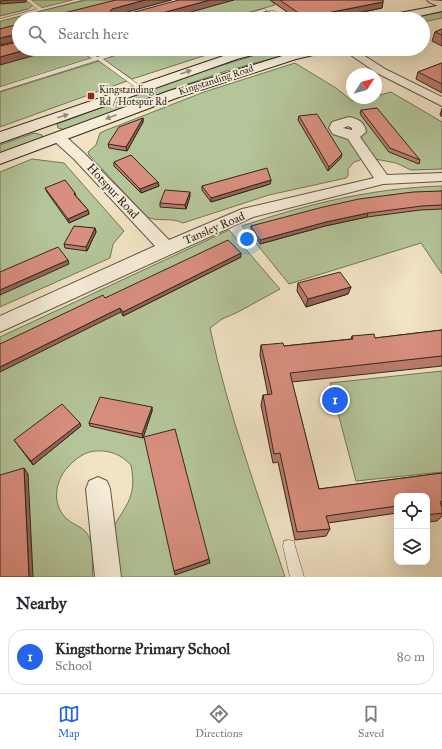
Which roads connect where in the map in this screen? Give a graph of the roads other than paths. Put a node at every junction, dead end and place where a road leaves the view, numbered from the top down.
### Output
1 (28, 0) edge
2 (80, 0) edge
3 (432, 0) edge
4 (442, 5) edge
5 (442, 8) edge
6 (41, 10) junction
7 (264, 10) dead end
8 (33, 12) edge
9 (257, 12) edge
10 (423, 12) edge
11 (12, 17) edge
12 (0, 20) edge
13 (442, 20) edge
14 (430, 23) edge
15 (93, 56) edge
16 (107, 56) edge
17 (232, 56) edge
18 (292, 56) edge
19 (358, 56) edge
20 (97, 59) junction
21 (140, 88) junction
22 (0, 89) edge
23 (439, 104) edge
24 (45, 122) junction
25 (353, 136) dead end
26 (58, 137) junction
27 (0, 138) edge
28 (0, 159) edge
29 (442, 177) edge
30 (383, 180) junction
31 (166, 248) junction
32 (0, 324) edge
33 (98, 489) dead end
34 (289, 546) dead end
35 (108, 577) edge
36 (298, 577) edge

1 - 6 lane
2 - 6 lane
3 - 4 street
5 - 10 main road
6 - 8 lane
7 - 9 lane
11 - 12 lane
13 - 14 main road
15 - 20 lane
16 - 20 lane
21 -> 17 main road, Kingstanding Road
18 -> 26 main road, Kingstanding Road
19 - 23 street
20 - 21 lane
20 - 22 lane
24 -> 21 main road, Kingstanding Road
24 - 26 main road
24 - 27 main road, Kingstanding Road
25 - 30 street
26 - 28 main road, Kingstanding Road
26 - 31 street, Hotspur Road
29 - 30 street, Tansley Road
30 - 31 street, Tansley Road
31 - 32 street, Tansley Road
33 - 35 street
34 - 36 lane

